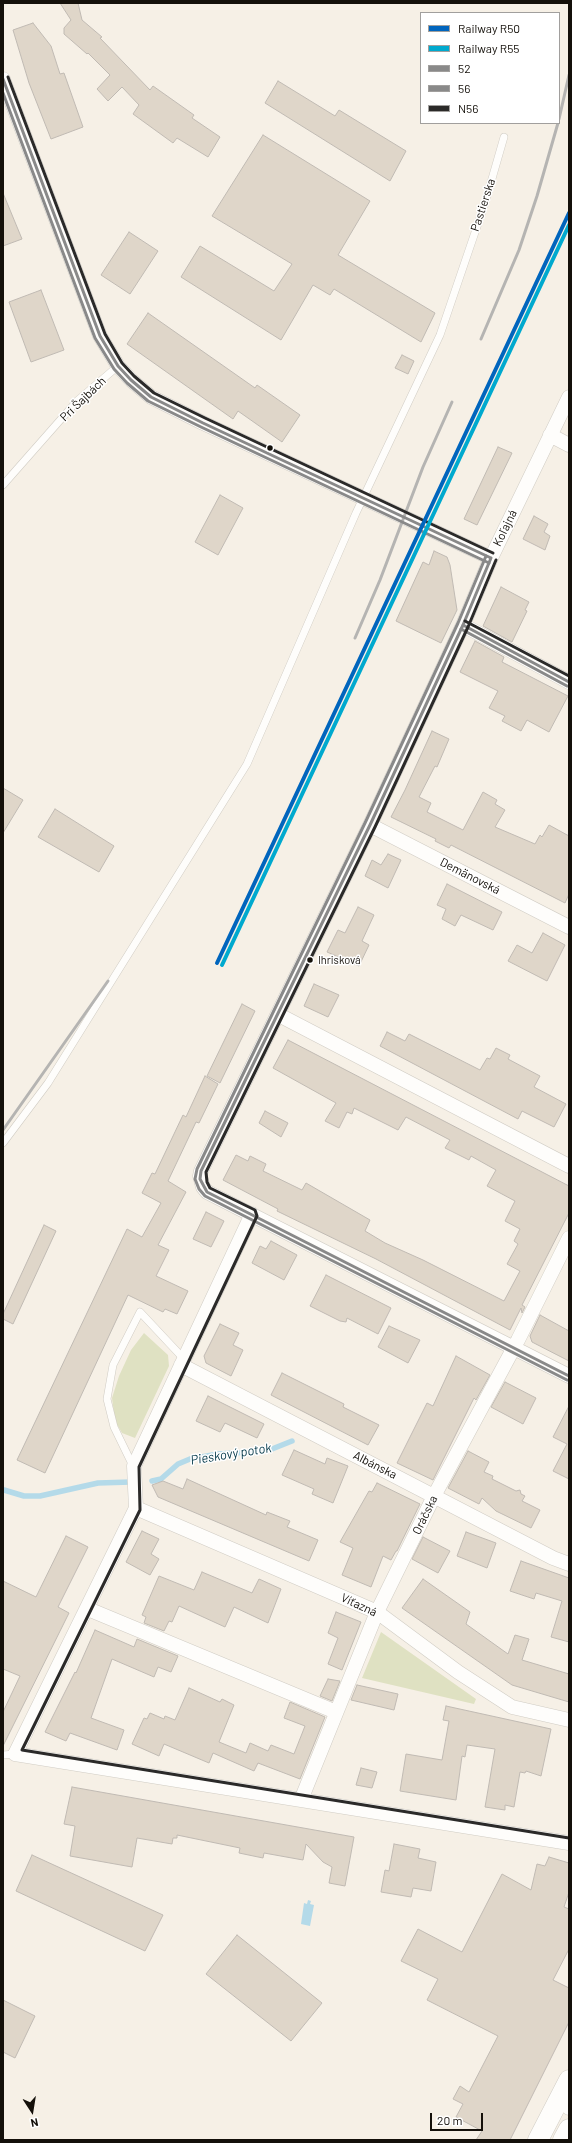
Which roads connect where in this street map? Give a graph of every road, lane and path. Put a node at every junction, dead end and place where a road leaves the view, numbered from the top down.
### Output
1 (3, 79) edge
2 (504, 137) dead end
3 (118, 366) junction
4 (569, 397) edge
5 (550, 435) junction
6 (569, 445) edge
7 (3, 485) edge
8 (364, 498) junction
9 (490, 558) junction
10 (463, 625) junction
11 (569, 682) edge
12 (370, 825) junction
13 (569, 928) edge
14 (279, 1015) junction
15 (3, 1143) edge
16 (569, 1166) edge
17 (252, 1214) junction
18 (569, 1238) edge
19 (513, 1348) junction
20 (183, 1362) junction
21 (569, 1376) edge
22 (134, 1466) junction
23 (434, 1496) junction
24 (136, 1508) junction
25 (569, 1564) edge
26 (88, 1609) junction
27 (377, 1612) junction
28 (336, 1712) junction
29 (569, 1720) edge
30 (9, 1754) edge
31 (301, 1800) junction
32 (569, 1843) edge
33 (567, 2084) edge
34 (569, 2108) edge
35 (569, 2129) edge
36 (538, 2140) edge
37 (563, 2140) edge

1 - 3 street
2 - 8 lane, Pastierska
3 - 7 lane, Pri Šajbách
3 - 8 street
4 - 5 street, Koľajná
5 - 6 street
5 - 9 street, Koľajná
8 - 9 street
8 - 15 lane, Pastierska
9 - 10 street, Koľajná
10 - 11 street
10 - 12 street, Koľajná
12 - 13 street, Demänovská
12 - 14 street, Koľajná
14 - 16 street
14 - 17 street, Koľajná
17 - 19 street
17 - 20 street
18 - 19 street, Oráčska
19 - 21 street
19 - 23 street, Oráčska
20 - 22 street
20 - 22 lane
20 - 23 street, Albánska
22 - 24 street
23 - 25 street, Albánska
23 - 27 street, Oráčska
24 - 26 street
24 - 27 street, Víťazná
26 - 28 street
26 - 30 street
27 - 28 street, Oráčska
27 - 29 street, Víťazná
28 - 31 street, Oráčska
30 - 31 street
31 - 32 street
33 - 34 street
33 - 36 main road
35 - 37 main road

